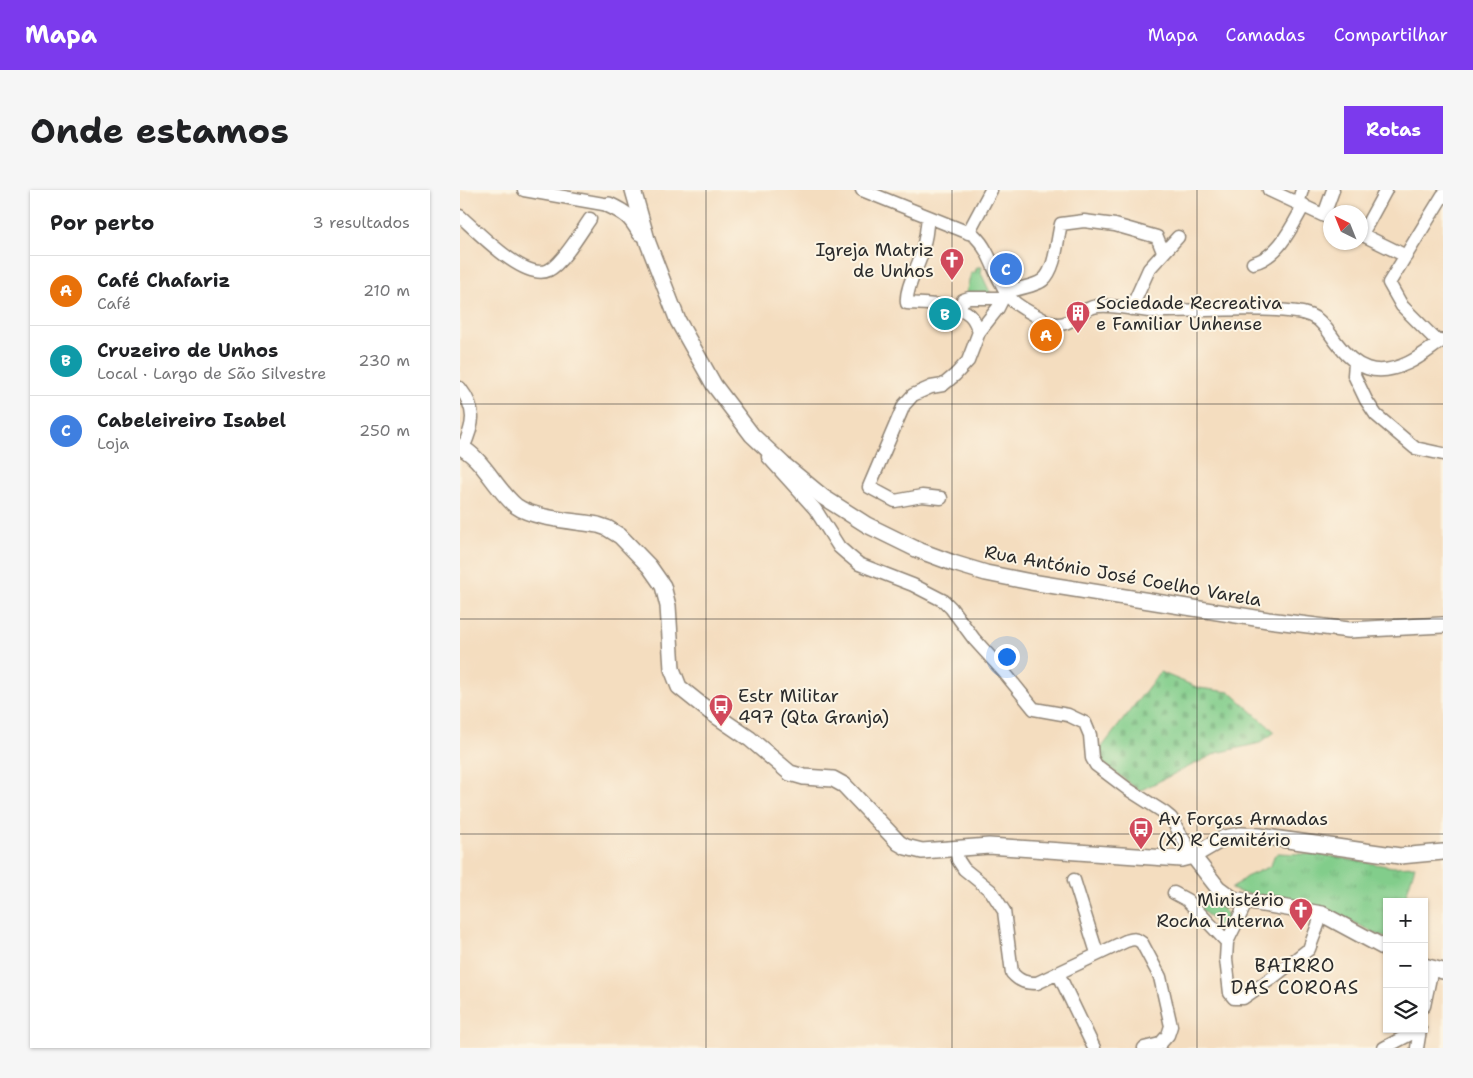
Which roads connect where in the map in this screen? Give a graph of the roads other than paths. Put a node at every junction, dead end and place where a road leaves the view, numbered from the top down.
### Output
1 (524, 190) edge
2 (633, 190) edge
3 (862, 190) edge
4 (992, 190) edge
5 (1269, 190) edge
6 (1302, 190) edge
7 (1333, 190) edge
8 (1386, 190) edge
9 (1443, 195) edge
10 (624, 203) edge
11 (1301, 204) junction
12 (1330, 205) edge
13 (1323, 215) edge
14 (460, 216) edge
15 (928, 217) junction
16 (590, 219) dead end
17 (1368, 222) edge
18 (968, 233) junction
19 (1178, 237) dead end
20 (1368, 237) edge
21 (1163, 252) junction
22 (1406, 256) junction
23 (1252, 263) dead end
24 (1004, 295) junction
25 (960, 309) junction
26 (1131, 309) junction
27 (979, 332) junction
28 (1441, 342) edge
29 (1355, 363) junction
30 (460, 388) edge
31 (752, 435) junction
32 (461, 448) edge
33 (1443, 454) edge
34 (941, 498) dead end
35 (1443, 625) edge
36 (956, 849) junction
37 (1443, 852) edge
38 (1193, 856) junction
39 (1074, 880) dead end
40 (1174, 893) dead end
41 (1246, 903) junction
42 (1322, 914) junction
43 (1227, 942) junction
44 (1383, 947) edge
45 (1097, 954) junction
46 (1433, 968) edge
47 (1058, 973) junction
48 (1428, 989) edge
49 (1414, 1033) edge
50 (1420, 1033) edge
51 (1094, 1048) edge
52 (1144, 1048) edge
53 (1384, 1048) edge
54 (1417, 1048) edge

1 - 10 street
2 - 10 street
3 - 15 street
4 - 18 street
5 - 11 street
6 - 11 street
7 - 12 street
8 - 17 street
9 - 22 street
10 - 31 street, Rua António José Coelho Varela
11 - 13 street
11 - 23 street
14 - 16 street
15 - 18 street
15 - 25 street
18 - 24 street
19 - 21 street
20 - 22 street
21 - 24 street
21 - 26 street
22 - 28 street
24 - 25 street
24 - 26 street
24 - 27 street
25 - 27 street
26 - 29 street
27 - 34 street
28 - 29 street
29 - 33 street
30 - 32 street
31 - 35 street, Rua António José Coelho Varela
31 - 38 street
32 - 36 street
36 - 38 street
36 - 47 street
37 - 38 street
38 - 41 street
39 - 45 street
40 - 43 street
41 - 42 street
41 - 43 street
42 - 43 street
42 - 44 street
45 - 47 street
45 - 52 street
46 - 48 street
47 - 51 street
49 - 53 street
50 - 54 street

